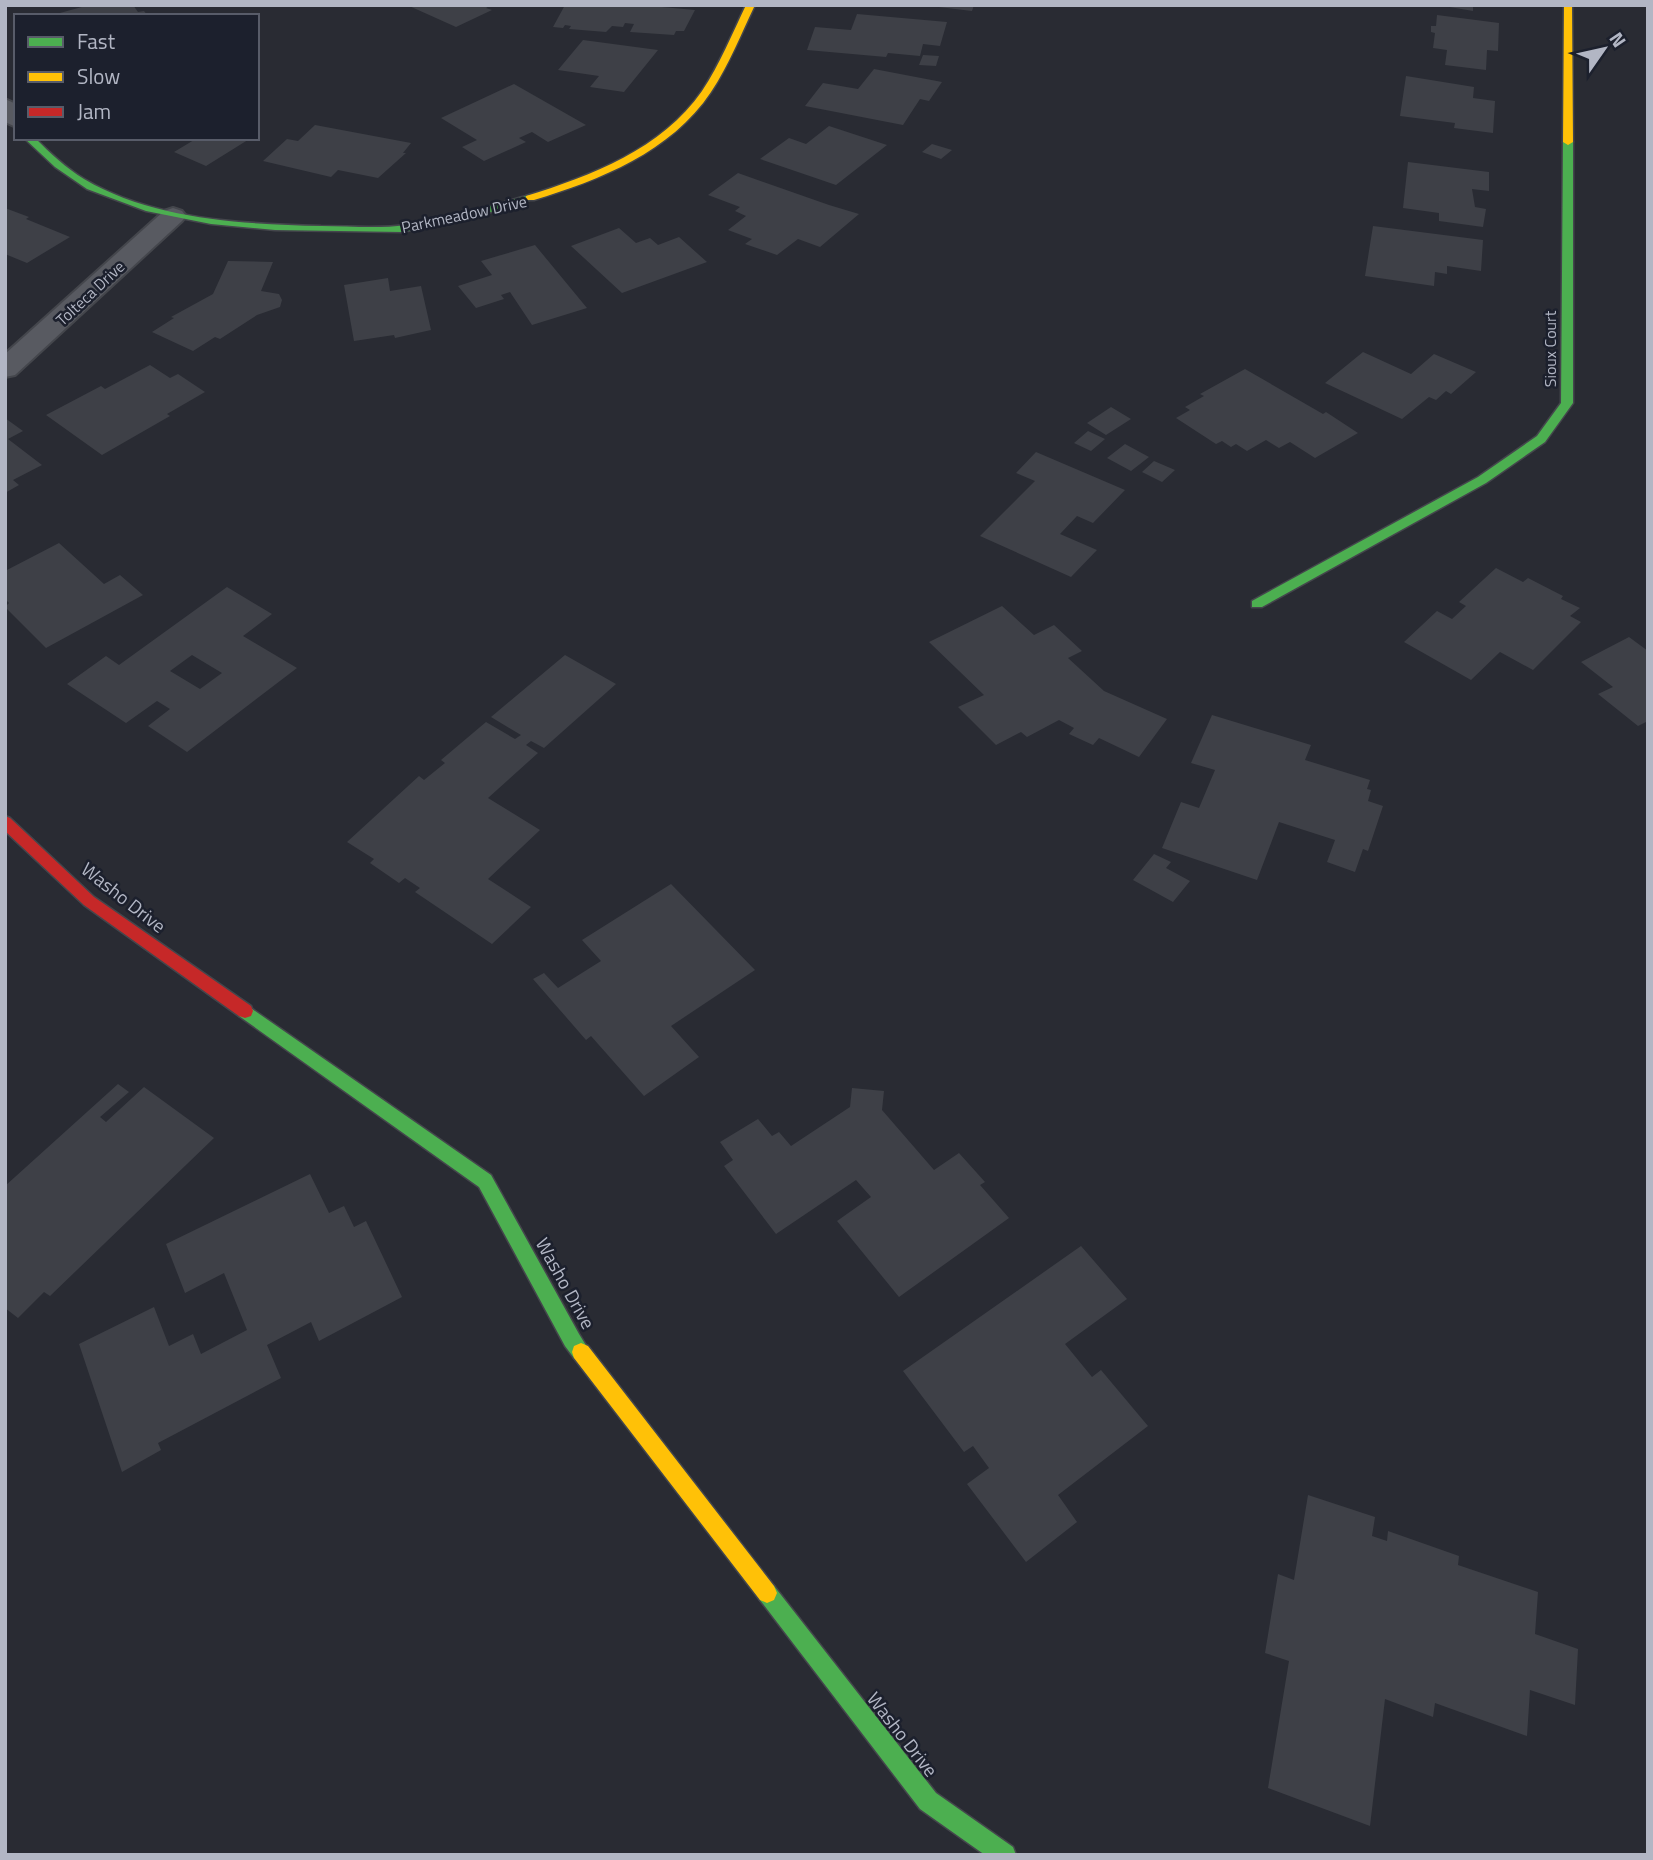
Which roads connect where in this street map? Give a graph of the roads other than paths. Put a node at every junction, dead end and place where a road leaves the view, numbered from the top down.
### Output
1 (751, 5) edge
2 (1568, 5) edge
3 (30, 140) edge
4 (173, 216) junction
5 (5, 369) edge
6 (1257, 604) dead end
7 (5, 822) edge
8 (1004, 1855) edge

1 - 4 street, Parkmeadow Drive
2 - 6 street, Sioux Court
3 - 4 street, Parkmeadow Drive
4 - 5 street, Tolteca Drive
7 - 8 street, Washo Drive

